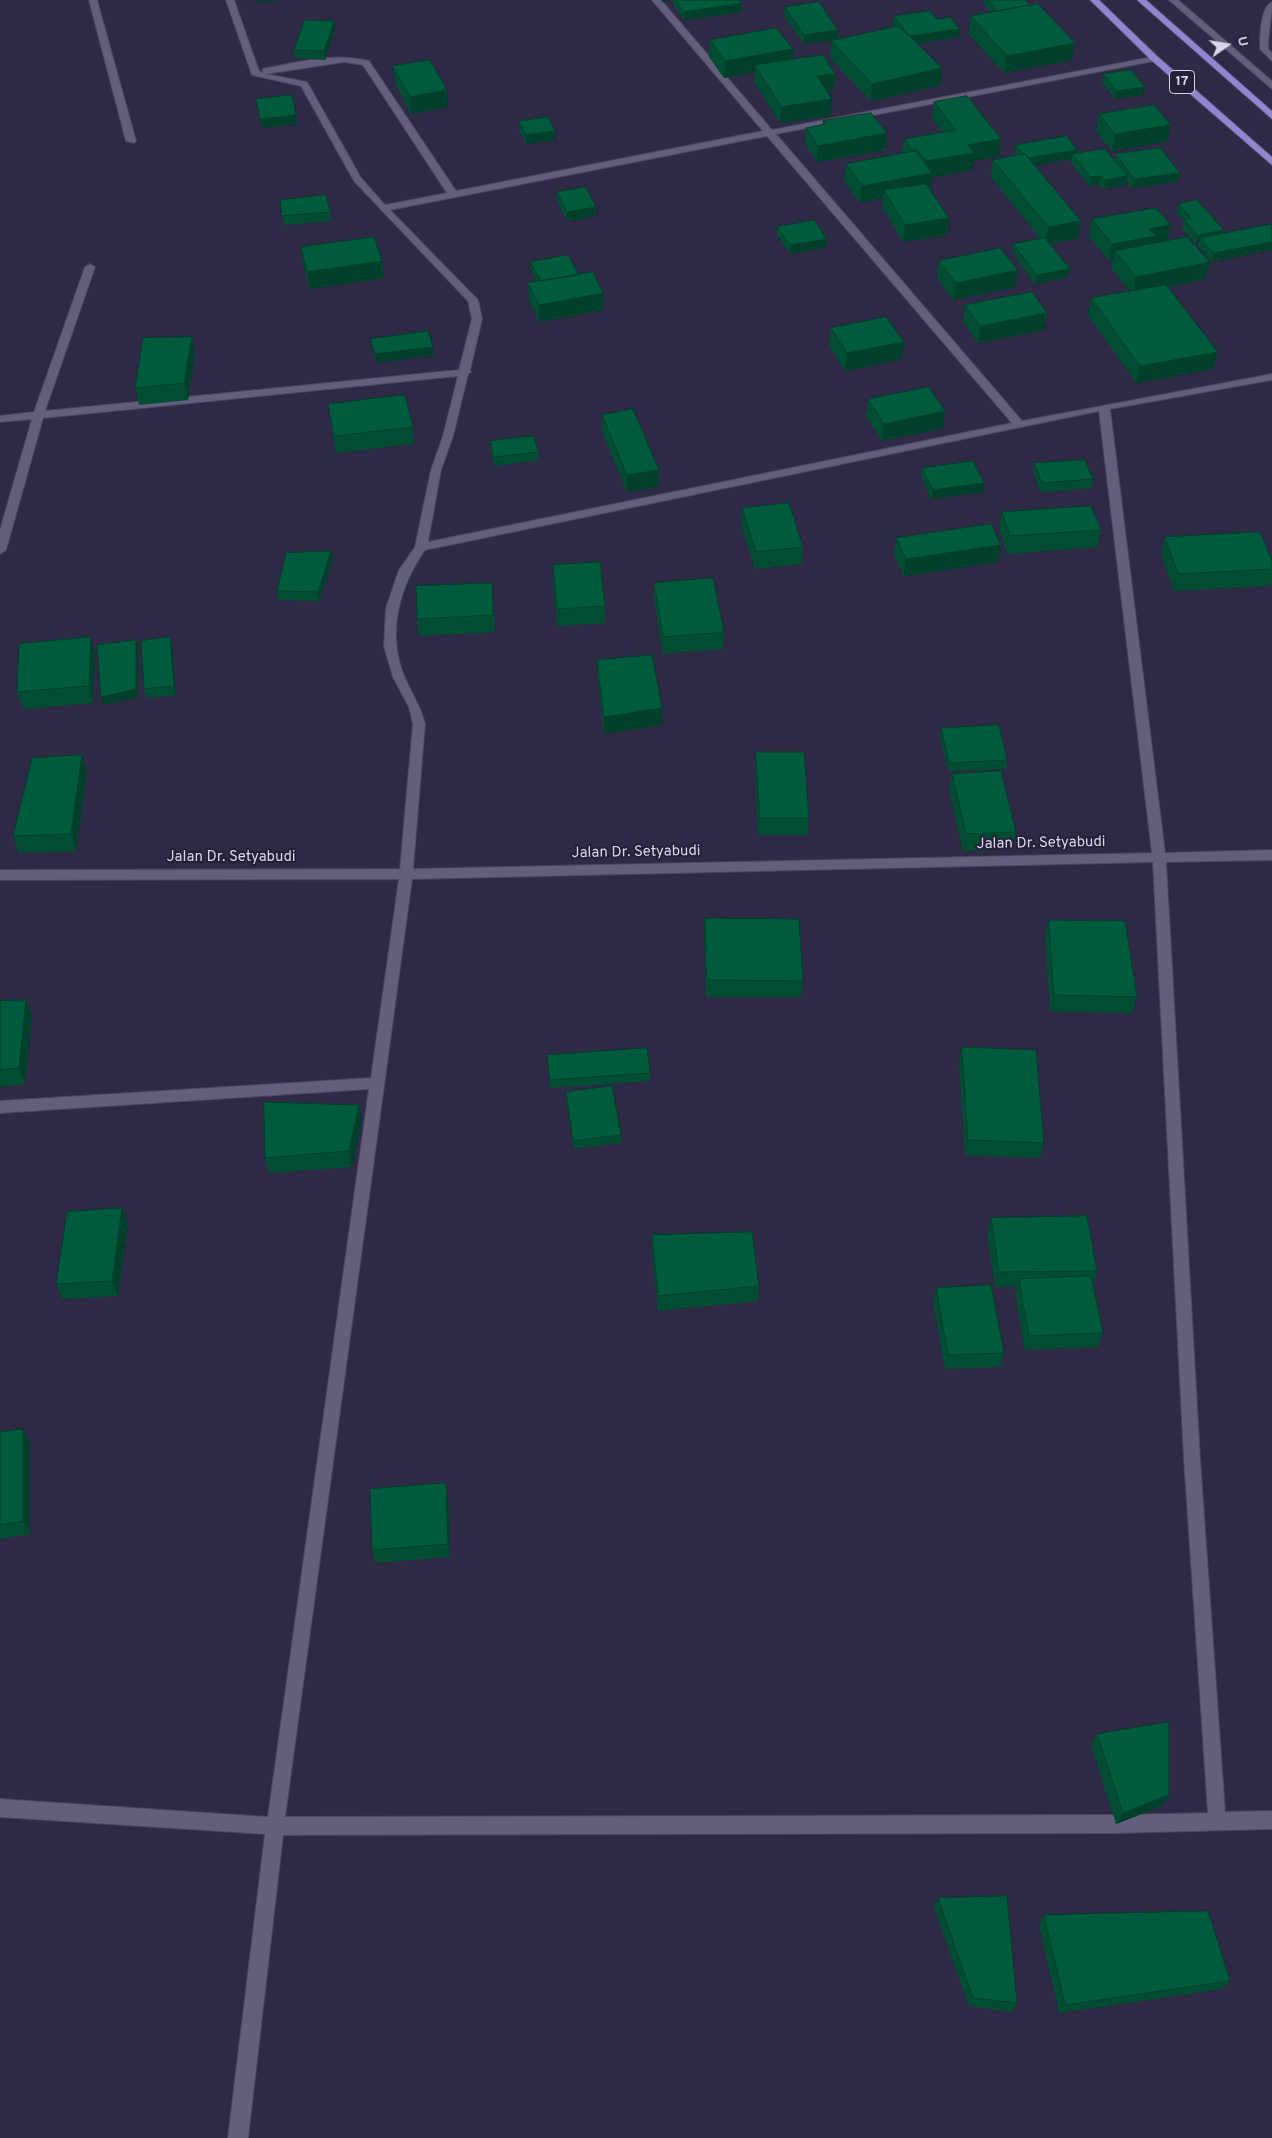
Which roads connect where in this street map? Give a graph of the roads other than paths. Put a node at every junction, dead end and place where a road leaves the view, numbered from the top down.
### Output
1 (93, 0) edge
2 (230, 0) edge
3 (656, 0) edge
4 (1094, 0) edge
5 (1141, 0) edge
6 (1173, 0) edge
7 (1272, 5) edge
8 (1154, 58) junction
9 (1272, 58) edge
10 (255, 73) junction
11 (1272, 86) edge
12 (1272, 116) edge
13 (770, 132) junction
14 (131, 141) dead end
15 (1272, 162) edge
16 (453, 194) junction
17 (383, 208) junction
18 (90, 267) dead end
19 (466, 372) junction
20 (1272, 377) edge
21 (1104, 407) junction
22 (38, 416) junction
23 (0, 418) edge
24 (1019, 424) junction
25 (421, 547) junction
26 (0, 550) edge
27 (1272, 855) edge
28 (1159, 858) junction
29 (406, 874) junction
30 (0, 875) edge
31 (378, 1083) junction
32 (0, 1107) edge
33 (0, 1808) edge
34 (1272, 1820) edge
35 (1217, 1823) junction
36 (275, 1826) junction
37 (238, 2138) edge

1 - 14 street
2 - 10 street
3 - 13 street
4 - 8 highway, 17
5 - 12 highway, 17
6 - 11 street
7 - 9 street
8 - 13 street
8 - 15 highway, 17
10 - 16 street
10 - 17 street
13 - 16 street
13 - 24 street
16 - 17 street
17 - 19 street
18 - 22 street
19 - 22 street
19 - 25 street
20 - 21 street
21 - 24 street
21 - 28 street
22 - 23 street
22 - 26 street
24 - 25 street
25 - 29 street
27 - 28 street, Jalan Dr. Setyabudi
28 - 29 street, Jalan Dr. Setyabudi
28 - 35 street
29 - 30 street, Jalan Dr. Setyabudi
29 - 31 street
31 - 32 street
31 - 36 street
33 - 36 street
34 - 35 street
35 - 36 street
36 - 37 street

